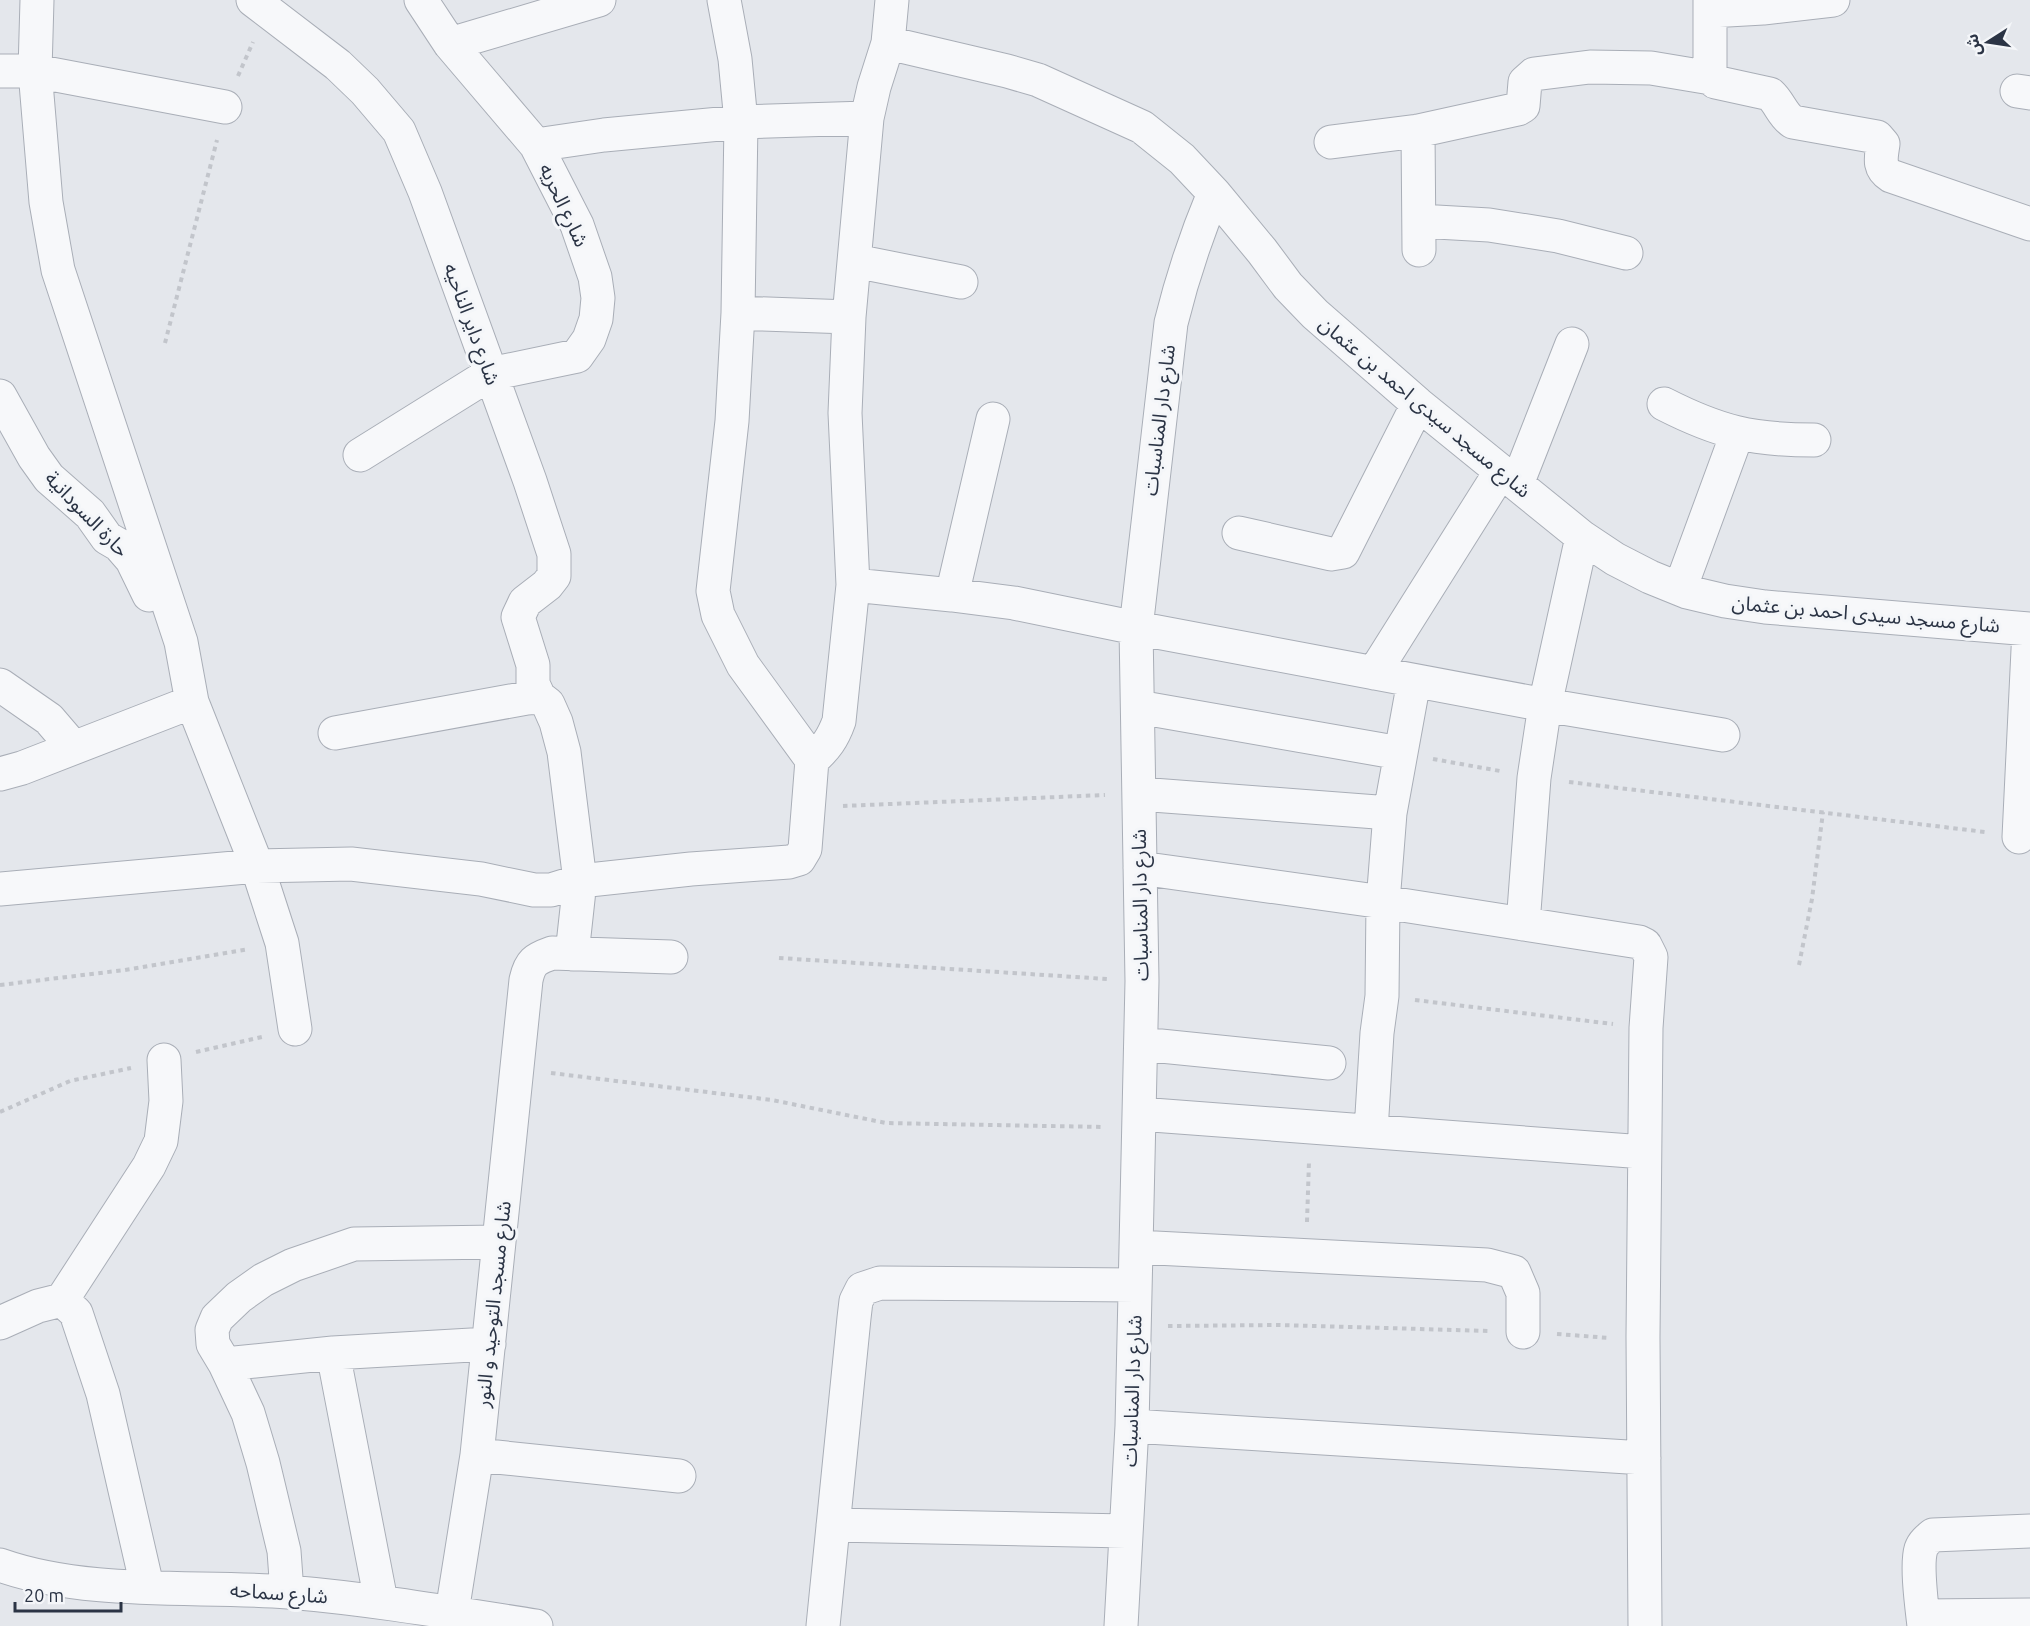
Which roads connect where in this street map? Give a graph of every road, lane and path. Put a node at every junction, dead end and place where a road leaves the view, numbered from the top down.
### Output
1 (36, 0) edge
2 (421, 0) edge
3 (599, 0) edge
4 (724, 0) edge
5 (892, 0) edge
6 (1833, 0) edge
7 (259, 6) edge
8 (1710, 6) edge
9 (888, 43) junction
10 (450, 44) junction
11 (0, 71) edge
12 (35, 71) junction
13 (1711, 78) junction
14 (225, 107) junction
15 (867, 118) junction
16 (741, 122) junction
17 (1418, 131) junction
18 (1331, 142) dead end
19 (536, 145) junction
20 (1214, 193) junction
21 (2030, 224) edge
22 (1626, 253) dead end
23 (855, 261) junction
24 (961, 282) dead end
25 (738, 313) junction
26 (849, 317) junction
27 (165, 343) dead end
28 (1572, 345) dead end
29 (490, 374) junction
30 (0, 396) edge
31 (1418, 404) junction
32 (1664, 404) dead end
33 (993, 419) dead end
34 (1737, 434) junction
35 (1814, 440) dead end
36 (360, 455) dead end
37 (1509, 477) junction
38 (1239, 533) dead end
39 (1581, 537) junction
40 (853, 585) junction
41 (1680, 588) junction
42 (952, 595) junction
43 (1136, 628) junction
44 (2029, 629) edge
45 (1374, 673) junction
46 (1414, 681) junction
47 (0, 685) edge
48 (539, 697) junction
49 (192, 702) junction
50 (1545, 705) junction
51 (1138, 707) junction
52 (335, 733) dead end
53 (1723, 735) dead end
54 (74, 747) junction
55 (1400, 753) junction
56 (812, 760) junction
57 (0, 774) edge
58 (1534, 778) junction
59 (1139, 794) junction
60 (808, 808) junction
61 (1390, 813) junction
62 (1823, 813) junction
63 (2019, 837) joint
64 (257, 866) junction
65 (1140, 868) junction
66 (580, 881) junction
67 (0, 890) edge
68 (1383, 902) junction
69 (1523, 924) junction
70 (282, 943) junction
71 (572, 954) junction
72 (671, 957) dead end
73 (779, 958) dead end
74 (1799, 965) dead end
75 (1142, 981) junction
76 (0, 985) edge
77 (1382, 996) junction
78 (1646, 1028) junction
79 (295, 1029) dead end
80 (1141, 1044) junction
81 (164, 1060) dead end
82 (1329, 1063) dead end
83 (518, 1069) junction
84 (1139, 1121) junction
85 (1310, 1127) junction
86 (1371, 1131) junction
87 (1644, 1152) junction
88 (499, 1242) junction
89 (1136, 1247) junction
90 (1306, 1257) junction
91 (1135, 1285) junction
92 (62, 1300) junction
93 (0, 1323) edge
94 (1134, 1327) junction
95 (1523, 1332) junction
96 (1642, 1337) junction
97 (489, 1344) junction
98 (333, 1353) junction
99 (225, 1364) junction
100 (1132, 1426) junction
101 (477, 1455) junction
102 (1644, 1458) junction
103 (679, 1476) dead end
104 (833, 1525) junction
105 (1126, 1531) junction
106 (2030, 1531) edge
107 (0, 1565) edge
108 (147, 1586) junction
109 (287, 1592) junction
110 (381, 1601) junction
111 (2030, 1615) edge
112 (450, 1619) edge
113 (1923, 1621) edge
114 (536, 1626) edge
115 (823, 1626) edge
116 (1121, 1626) edge
117 (1646, 1626) edge

1 - 12 street
2 - 10 street, شارع الحريه
3 - 10 street
4 - 16 street
5 - 9 street
6 - 8 street
7 - 14 path
7 - 29 street, شارع داير الناحيه
8 - 13 street
9 - 15 street
9 - 20 street, شارع مسجد سيدى احمد بن عثمان
10 - 19 street, شارع الحريه
11 - 12 street
12 - 14 street
12 - 49 street
13 - 17 street
13 - 21 street
14 - 27 path
15 - 16 street
15 - 23 street
16 - 19 street
16 - 25 street
17 - 18 street
17 - 22 street
19 - 29 street, شارع الحريه
20 - 31 street, شارع مسجد سيدى احمد بن عثمان
20 - 43 street, شارع دار المناسبات
23 - 24 street
23 - 26 street
25 - 26 street
25 - 56 street
26 - 40 street
28 - 37 street
29 - 36 street
29 - 48 street, شارع داير الناحيه
30 - 49 street, حارة السودانية
31 - 37 street, شارع مسجد سيدى احمد بن عثمان
31 - 38 street
32 - 34 street
33 - 42 street
34 - 35 street
34 - 41 street
37 - 39 street, شارع مسجد سيدى احمد بن عثمان
37 - 45 street
39 - 41 street, شارع مسجد سيدى احمد بن عثمان
39 - 50 street
40 - 42 street
40 - 56 street
41 - 44 street, شارع مسجد سيدى احمد بن عثمان
42 - 43 street
43 - 45 street
43 - 51 street, شارع دار المناسبات
44 - 63 street
45 - 46 street
46 - 50 street
46 - 55 street
47 - 54 street
48 - 52 street
48 - 66 street
49 - 54 street
49 - 64 street
50 - 53 street
50 - 58 street
51 - 55 street
51 - 59 street, شارع دار المناسبات
54 - 57 street
55 - 58 path
55 - 61 street
56 - 60 street
58 - 62 path
58 - 69 street
59 - 60 path
59 - 61 street
59 - 65 street, شارع دار المناسبات
60 - 66 street
61 - 68 street
62 - 63 path
62 - 74 path
64 - 66 street
64 - 67 street
64 - 70 street
65 - 68 street
65 - 75 street, شارع دار المناسبات
66 - 71 street
68 - 69 street
68 - 77 street
69 - 78 street
70 - 76 path
70 - 79 street
71 - 72 street
71 - 83 street, شارع مسجد التوحيد و النور
73 - 75 path
75 - 80 street, شارع دار المناسبات
77 - 78 path
77 - 86 street
78 - 87 street
80 - 82 street
80 - 84 street, شارع دار المناسبات
81 - 92 street
83 - 84 path
83 - 88 street, شارع مسجد التوحيد و النور
84 - 85 street
84 - 89 street, شارع دار المناسبات
85 - 86 street
85 - 90 path
86 - 87 street
87 - 96 street
88 - 97 street, شارع مسجد التوحيد و النور
88 - 99 street
89 - 90 street
89 - 91 street, شارع دار المناسبات
90 - 95 street
91 - 94 street, شارع دار المناسبات
91 - 104 street
92 - 93 street
92 - 108 street
94 - 95 path
94 - 100 street, شارع دار المناسبات
95 - 96 path
96 - 102 street
97 - 98 street
97 - 101 street, شارع مسجد التوحيد و النور
98 - 99 street
98 - 110 street
99 - 109 street
100 - 102 street
100 - 105 street, شارع دار المناسبات
101 - 103 street
101 - 112 street, شارع مسجد التوحيد و النور
102 - 117 street
104 - 105 street
104 - 115 street
105 - 116 street, شارع دار المناسبات
106 - 113 street
107 - 108 street, شارع سماحه
108 - 109 street, شارع سماحه
109 - 110 street, شارع سماحه
110 - 112 street, شارع سماحه
111 - 113 street
112 - 114 street, شارع سماحه

